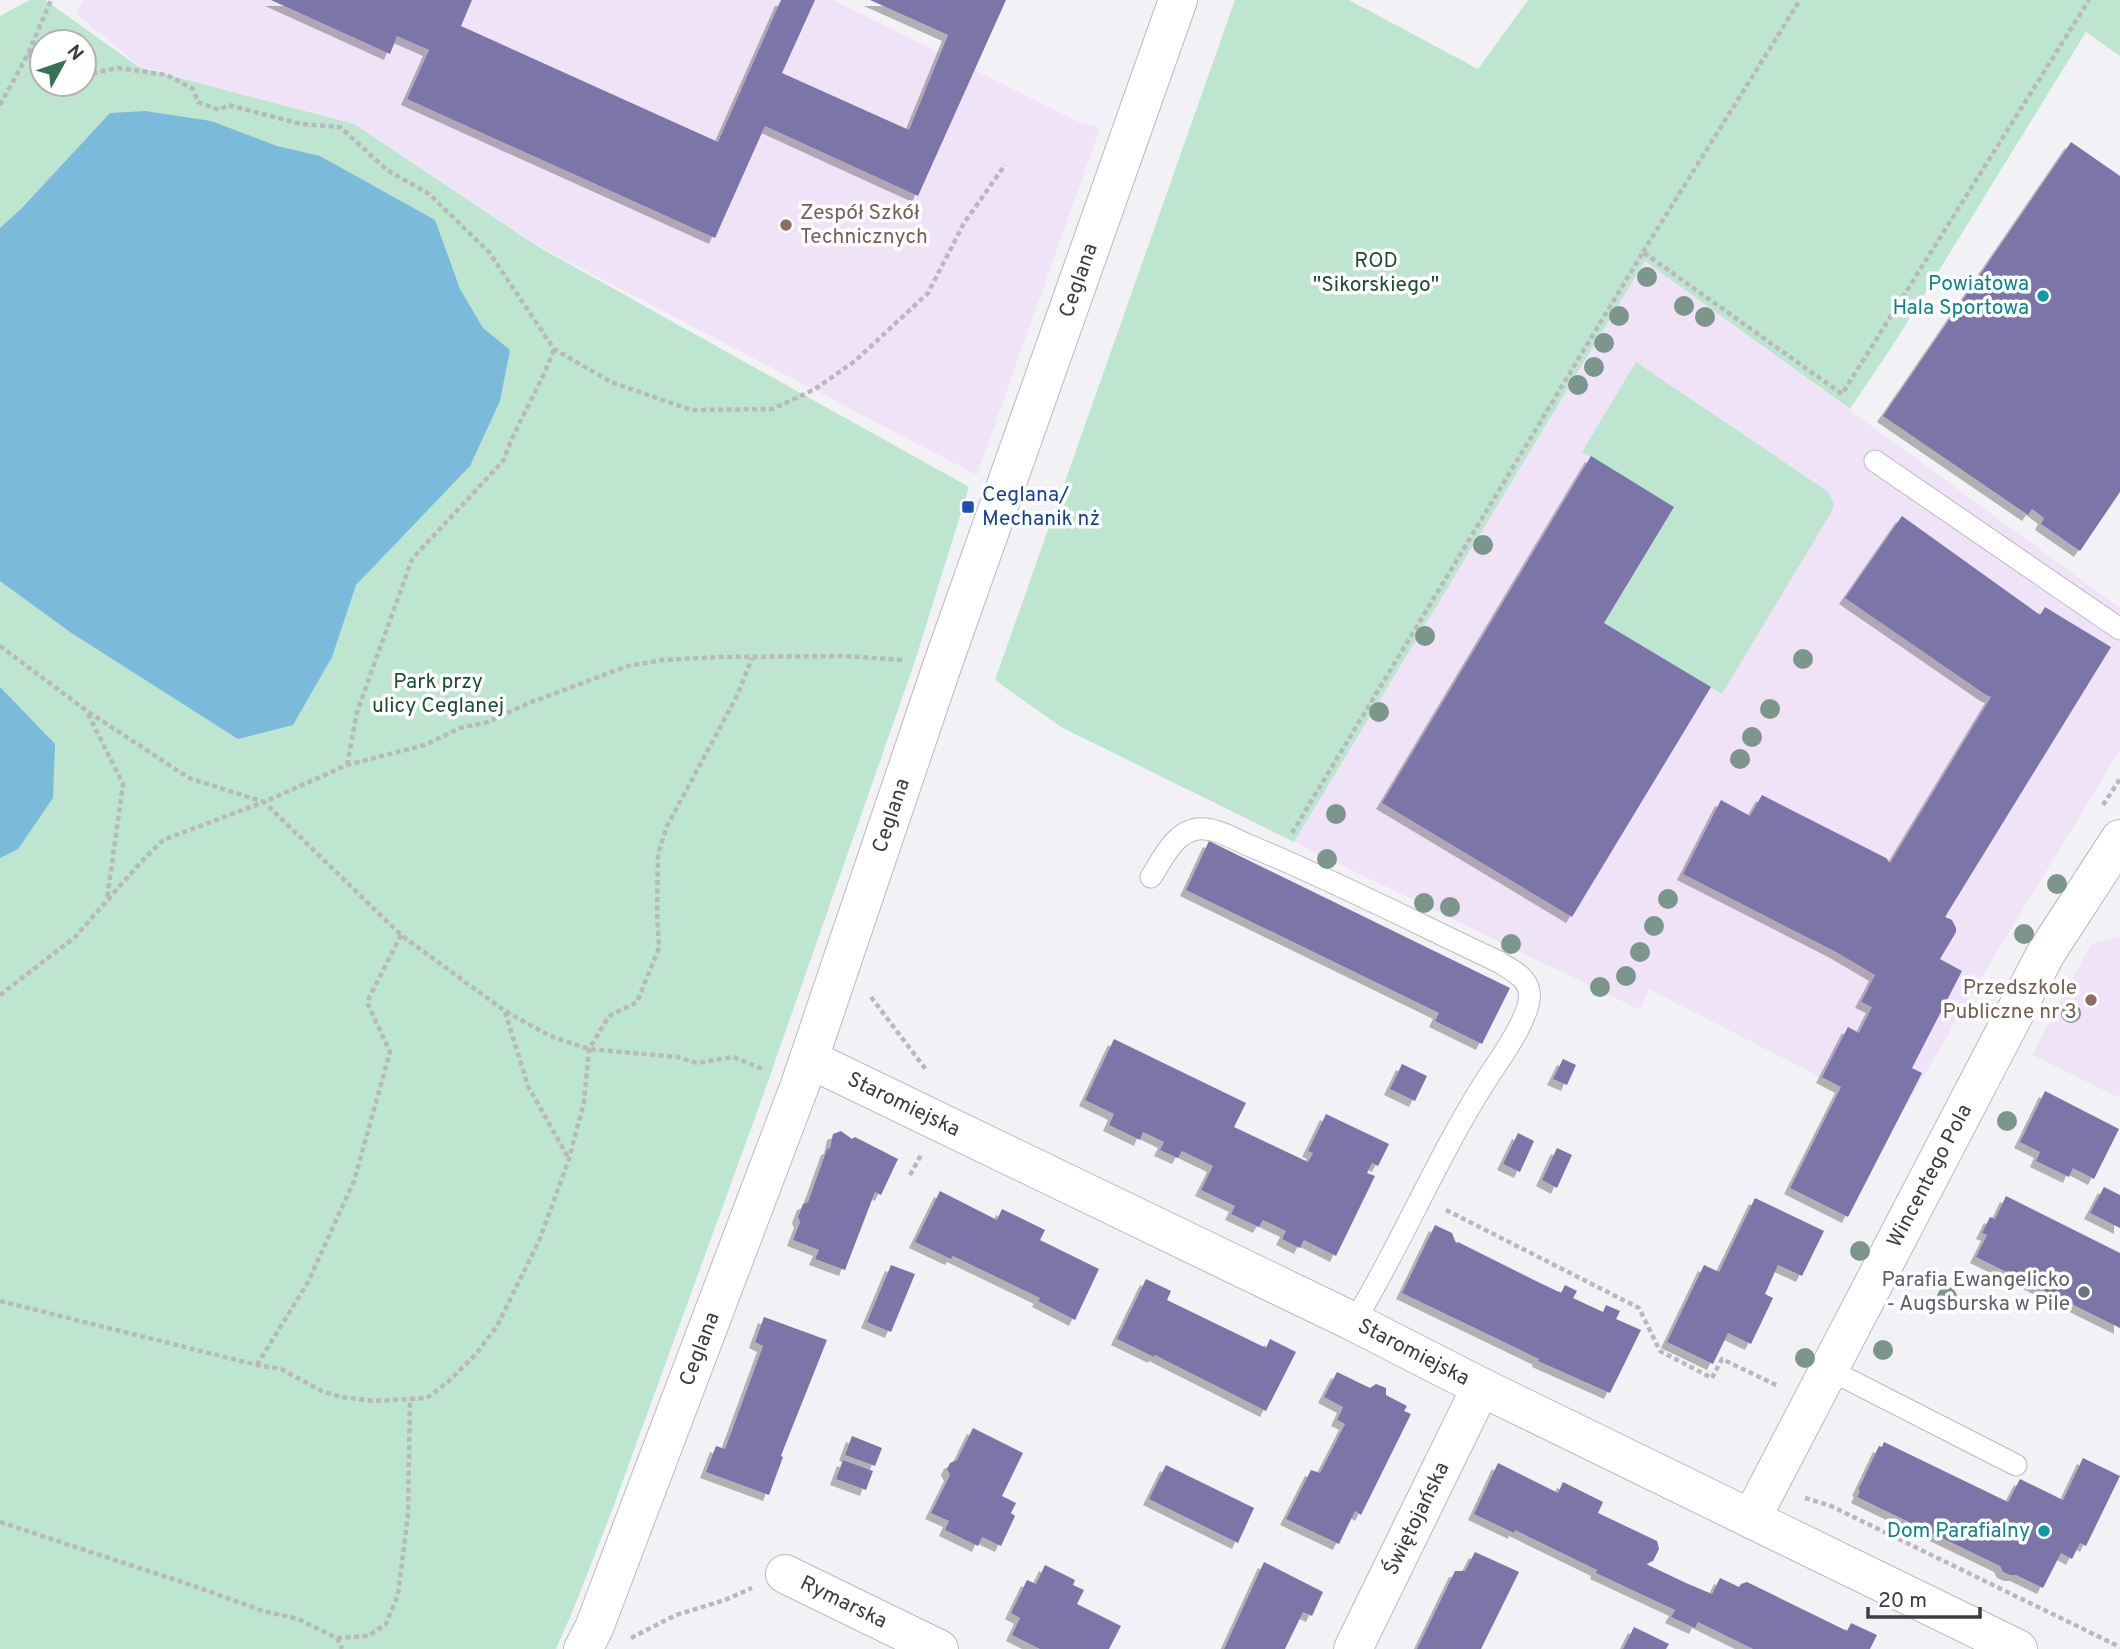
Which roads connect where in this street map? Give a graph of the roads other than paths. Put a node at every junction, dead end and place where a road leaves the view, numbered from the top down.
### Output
1 (1178, 0) edge
2 (1875, 461) dead end
3 (2120, 629) edge
4 (2120, 839) edge
5 (1152, 877) dead end
6 (804, 1072) junction
7 (1354, 1322) junction
8 (1828, 1369) junction
9 (1481, 1387) junction
10 (2016, 1465) dead end
11 (1759, 1503) junction
12 (785, 1574) road end
13 (597, 1642) edge
14 (2009, 1647) edge
15 (939, 1649) edge
16 (1353, 1649) edge

1 - 6 street, Ceglana
2 - 3 lane
4 - 8 street, Wincentego Pola
5 - 7 lane
6 - 7 street, Staromiejska
6 - 13 street, Ceglana
7 - 9 street, Staromiejska
8 - 10 lane
8 - 11 street, Wincentego Pola
9 - 11 street, Staromiejska
9 - 16 street, Świętojańska
11 - 14 street, Staromiejska
12 - 15 street, Rymarska

